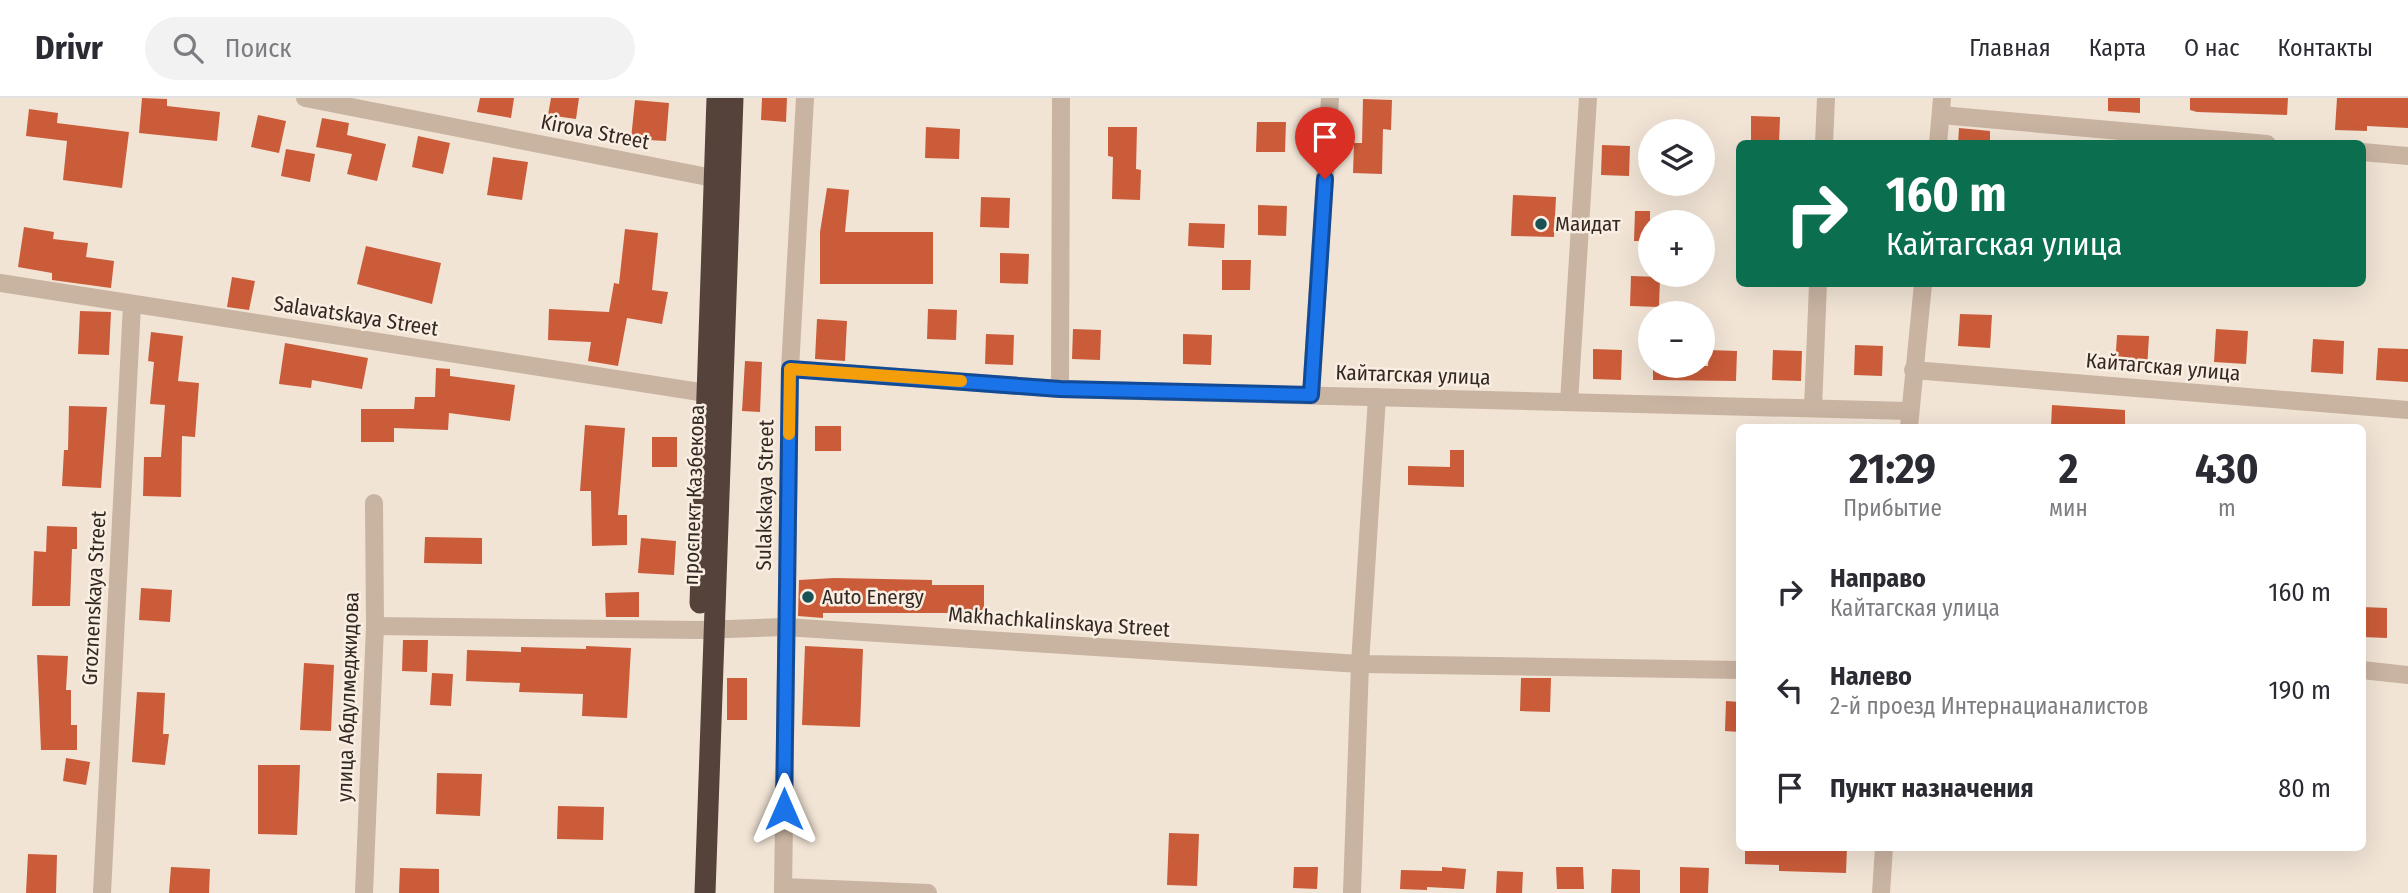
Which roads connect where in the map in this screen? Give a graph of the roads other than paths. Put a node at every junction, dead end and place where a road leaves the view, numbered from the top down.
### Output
1 (304, 98) edge
2 (717, 98) edge
3 (733, 98) edge
4 (806, 98) edge
5 (1060, 98) edge
6 (1330, 98) edge
7 (1588, 98) edge
8 (1826, 98) edge
9 (1942, 106) edge
10 (1824, 140) edge
11 (1938, 140) edge
12 (2233, 140) edge
13 (2366, 152) edge
14 (2408, 156) edge
15 (713, 178) junction
16 (0, 283) edge
17 (1818, 287) edge
18 (1923, 287) edge
19 (132, 305) junction
20 (790, 369) junction
21 (1913, 370) junction
22 (1060, 389) junction
23 (706, 393) junction
24 (1311, 395) junction
25 (1377, 397) junction
26 (1569, 402) junction
27 (1813, 408) junction
28 (2408, 410) edge
29 (1909, 419) edge
30 (374, 503) dead end
31 (375, 626) junction
32 (785, 627) junction
33 (706, 629) junction
34 (1360, 664) junction
35 (1736, 670) edge
36 (2366, 670) edge
37 (2408, 675) edge
38 (1884, 851) edge
39 (783, 890) edge
40 (102, 893) edge
41 (364, 893) edge
42 (690, 893) edge
43 (705, 893) edge
44 (928, 893) edge
45 (1352, 893) edge
46 (1881, 893) edge

1 - 15 street, Kirova Street
2 - 15 highway, проспект Казбекова
3 - 33 highway, проспект Казбекова
4 - 20 street, Sulakskaya Street
5 - 22 street
6 - 24 street
7 - 26 street
8 - 10 street
9 - 11 street
9 - 12 street
13 - 14 street
15 - 23 highway, проспект Казбекова
16 - 19 street, Salavatskaya Street
17 - 27 street
18 - 21 street
19 - 23 street, Salavatskaya Street
19 - 40 street, Groznenskaya Street
20 - 22 street, Кайтагская улица
20 - 32 street, Sulakskaya Street
21 - 28 street, Кайтагская улица
21 - 29 street
22 - 24 street, Кайтагская улица
23 - 33 highway, проспект Казбекова
24 - 25 street, Кайтагская улица
25 - 26 street, Кайтагская улица
25 - 34 street
26 - 27 street, Кайтагская улица
27 - 29 street, Кайтагская улица
30 - 31 street, улица Абдулмеджидова
31 - 33 street, Makhachkalinskaya Street
31 - 41 street, улица Абдулмеджидова
32 - 33 street, Makhachkalinskaya Street
32 - 34 street, Makhachkalinskaya Street
32 - 39 street, Sulakskaya Street
33 - 42 highway, проспект Казбекова
33 - 43 highway, проспект Казбекова
34 - 35 street, Makhachkalinskaya Street
34 - 45 street
36 - 37 street
38 - 46 street
39 - 44 street

